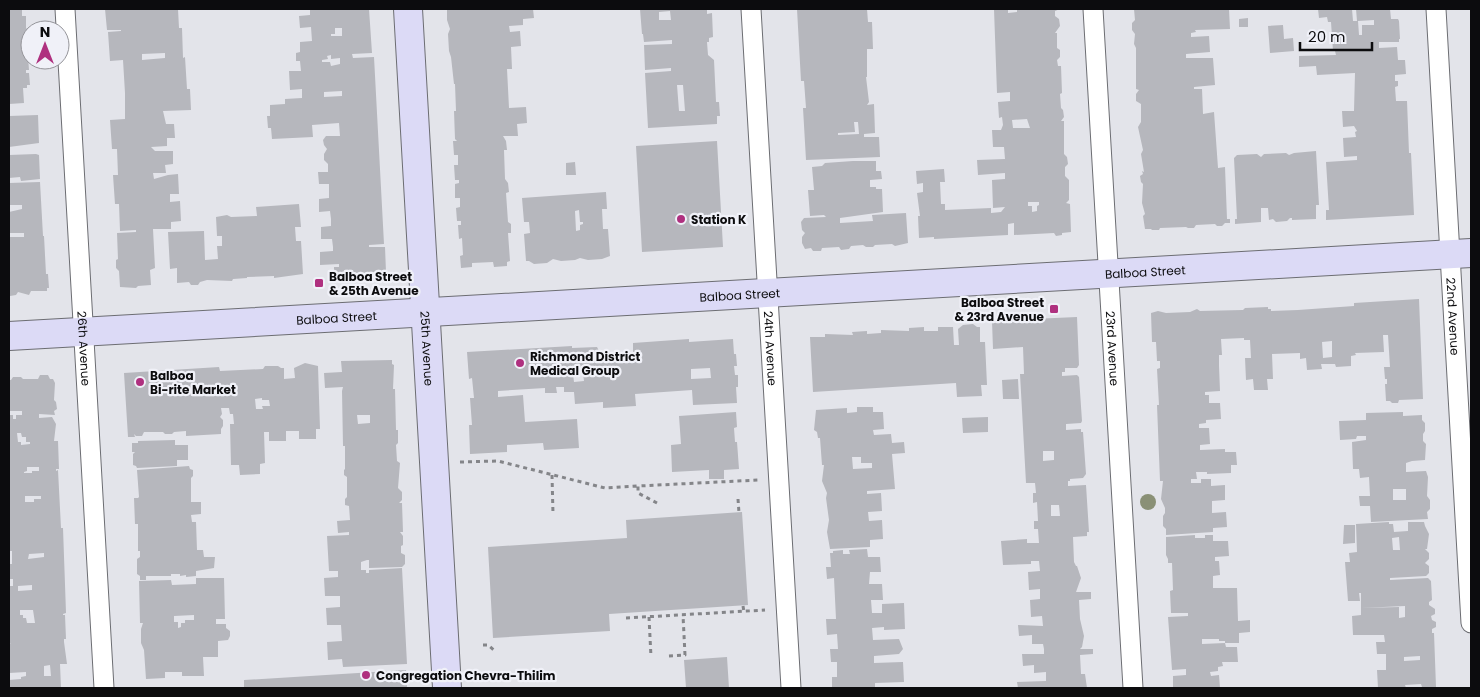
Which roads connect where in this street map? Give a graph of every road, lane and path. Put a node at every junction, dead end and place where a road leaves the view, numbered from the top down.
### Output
1 (65, 9) edge
2 (408, 9) edge
3 (751, 9) edge
4 (1093, 9) edge
5 (1436, 9) edge
6 (1461, 253) edge
7 (1109, 274) junction
8 (768, 293) junction
9 (426, 312) junction
10 (84, 332) junction
11 (9, 336) edge
12 (434, 463) junction
13 (552, 475) junction
14 (778, 479) junction
15 (638, 486) junction
16 (738, 499) dead end
17 (658, 503) dead end
18 (739, 513) dead end
19 (553, 514) dead end
20 (743, 606) dead end
21 (752, 611) dead end
22 (744, 612) junction
23 (683, 615) junction
24 (650, 617) junction
25 (626, 618) dead end
26 (1471, 623) edge
27 (483, 645) dead end
28 (495, 651) dead end
29 (669, 656) dead end
30 (651, 657) dead end
31 (104, 688) edge
32 (447, 688) edge
33 (791, 688) edge
34 (1133, 688) edge

1 - 10 street, 26th Avenue
2 - 9 street, 25th Avenue
3 - 8 street, 24th Avenue
4 - 7 street, 23rd Avenue
5 - 6 street, 22nd Avenue
6 - 7 street, Balboa Street
6 - 26 street, 22nd Avenue
7 - 8 street, Balboa Street
7 - 34 street, 23rd Avenue
8 - 9 street, Balboa Street
8 - 14 street, 24th Avenue
9 - 10 street, Balboa Street
9 - 12 street, 25th Avenue
10 - 11 street, Balboa Street
10 - 31 street, 26th Avenue
12 - 13 path
12 - 32 street, 25th Avenue
13 - 15 path
13 - 19 path
14 - 15 path
14 - 33 street, 24th Avenue
15 - 17 path
16 - 18 path
20 - 22 path
21 - 22 path
22 - 23 path
23 - 24 path
23 - 29 path
24 - 25 path
24 - 30 path
27 - 28 path

